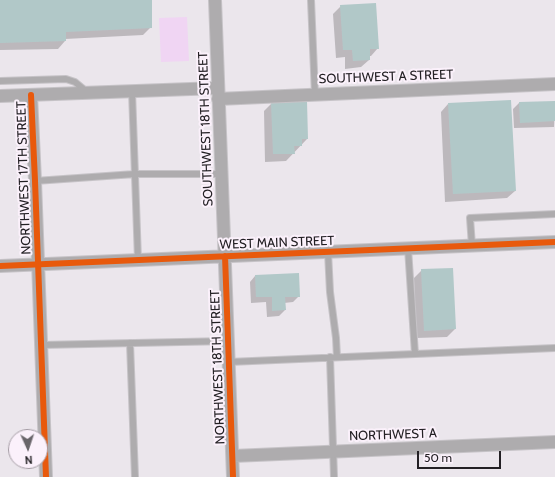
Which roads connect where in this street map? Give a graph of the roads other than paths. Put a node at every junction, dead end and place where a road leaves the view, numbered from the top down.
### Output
1 (215, 0) edge
2 (311, 0) edge
3 (0, 81) edge
4 (555, 84) edge
5 (132, 91) junction
6 (88, 93) junction
7 (218, 93) junction
8 (315, 94) junction
9 (31, 95) junction
10 (0, 96) edge
11 (135, 174) junction
12 (221, 174) junction
13 (36, 181) junction
14 (555, 214) edge
15 (555, 242) edge
16 (472, 246) junction
17 (408, 248) junction
18 (328, 252) junction
19 (225, 256) junction
20 (138, 260) junction
21 (39, 264) junction
22 (0, 266) edge
23 (228, 341) junction
24 (130, 343) junction
25 (41, 346) junction
26 (555, 348) edge
27 (415, 354) junction
28 (330, 357) junction
29 (337, 357) junction
30 (229, 362) junction
31 (555, 442) edge
32 (333, 452) junction
33 (233, 456) junction
34 (46, 477) edge
35 (135, 477) edge
36 (234, 477) edge
37 (334, 477) edge

1 - 7 street, SOUTHWEST 18TH STREET
2 - 8 lane
3 - 6 lane
4 - 8 street, SOUTHWEST A STREET
5 - 6 street, SOUTHWEST A STREET
5 - 7 street, SOUTHWEST A STREET
5 - 11 lane
6 - 9 street, SOUTHWEST A STREET
7 - 8 street, SOUTHWEST A STREET
7 - 12 street, SOUTHWEST 18TH STREET
9 - 10 street, SOUTHWEST A STREET
9 - 13 street, NORTHWEST 17TH STREET
11 - 12 lane
11 - 13 lane
11 - 20 lane
12 - 19 street, SOUTHWEST 18TH STREET
13 - 21 street, NORTHWEST 17TH STREET
14 - 16 lane
15 - 16 street, WEST MAIN STREET
16 - 17 street, WEST MAIN STREET
17 - 18 street, WEST MAIN STREET
17 - 27 lane
18 - 19 street, WEST MAIN STREET
18 - 29 lane
19 - 20 street, WEST MAIN STREET
19 - 23 street, NORTHWEST 18TH STREET
20 - 21 street, WEST MAIN STREET
21 - 22 street, WEST MAIN STREET
21 - 25 street, NORTHWEST 17TH STREET
23 - 24 lane
23 - 30 street, NORTHWEST 18TH STREET
24 - 25 lane
24 - 35 lane
25 - 34 street, NORTHWEST 17TH STREET
26 - 27 lane
27 - 29 lane
28 - 29 lane
28 - 30 lane
28 - 32 lane
30 - 33 street, NORTHWEST 18TH STREET
31 - 32 street, NORTHWEST A
32 - 33 street, NORTHWEST A
32 - 37 lane
33 - 36 street, NORTHWEST 18TH STREET

